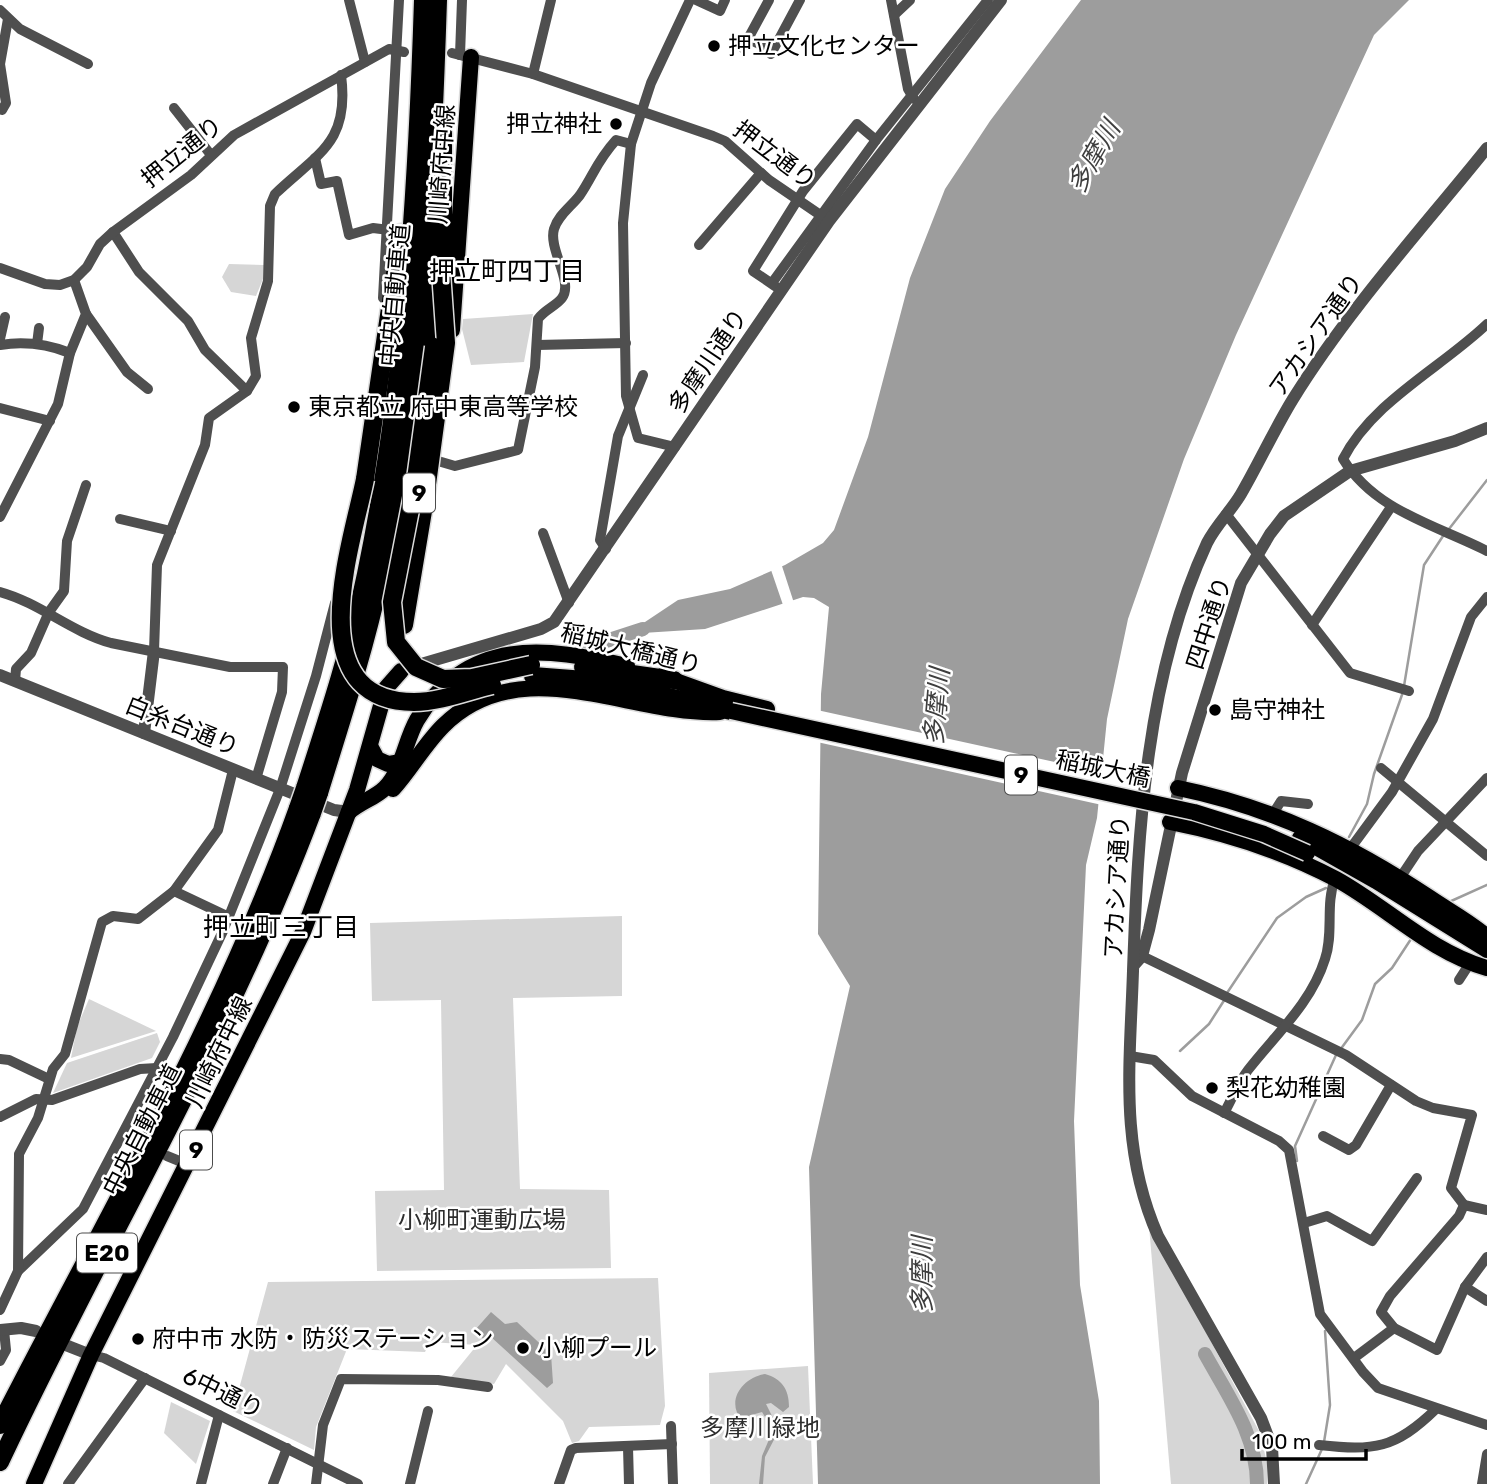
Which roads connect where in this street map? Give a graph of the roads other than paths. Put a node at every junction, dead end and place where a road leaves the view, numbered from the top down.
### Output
1 (349, 0) edge
2 (399, 0) edge
3 (416, 0) edge
4 (424, 0) edge
5 (438, 0) edge
6 (445, 0) edge
7 (462, 0) edge
8 (551, 0) edge
9 (690, 0) edge
10 (696, 0) edge
11 (725, 0) edge
12 (769, 0) edge
13 (800, 0) edge
14 (891, 0) edge
15 (910, 0) edge
16 (988, 0) edge
17 (1001, 0) edge
18 (0, 10) edge
19 (894, 15) junction
20 (8, 19) junction
21 (400, 51) junction
22 (461, 55) junction
23 (365, 62) junction
24 (88, 64) dead end
25 (533, 74) junction
26 (341, 75) junction
27 (2, 90) edge
28 (915, 101) junction
29 (174, 108) dead end
30 (2, 110) dead end
31 (640, 112) junction
32 (876, 140) junction
33 (631, 144) junction
34 (1487, 148) edge
35 (211, 155) junction
36 (315, 158) junction
37 (761, 173) junction
38 (798, 199) junction
39 (824, 218) junction
40 (389, 230) junction
41 (113, 232) junction
42 (699, 245) dead end
43 (0, 268) edge
44 (441, 272) junction
45 (74, 280) junction
46 (776, 287) junction
47 (86, 314) junction
48 (5, 317) dead end
49 (1487, 324) edge
50 (39, 328) dead end
51 (0, 339) edge
52 (626, 343) junction
53 (37, 344) junction
54 (0, 345) edge
55 (537, 345) junction
56 (70, 353) junction
57 (643, 375) dead end
58 (148, 389) dead end
59 (247, 391) junction
60 (439, 404) junction
61 (628, 407) junction
62 (0, 408) edge
63 (50, 421) junction
64 (1487, 428) edge
65 (675, 447) junction
66 (438, 461) junction
67 (1350, 471) junction
68 (86, 485) dead end
69 (1391, 506) junction
70 (1226, 514) junction
71 (0, 517) edge
72 (120, 519) dead end
73 (171, 531) junction
74 (543, 533) dead end
75 (606, 550) junction
76 (1487, 551) edge
77 (1258, 555) junction
78 (0, 592) edge
79 (1487, 597) edge
80 (569, 603) junction
81 (49, 611) junction
82 (404, 625) junction
83 (1312, 625) junction
84 (154, 651) junction
85 (401, 671) junction
86 (0, 675) edge
87 (674, 680) junction
88 (15, 681) junction
89 (1404, 689) dead end
90 (733, 707) junction
91 (144, 733) junction
92 (370, 746) junction
93 (399, 762) junction
94 (1381, 768) dead end
95 (233, 770) junction
96 (1487, 778) edge
97 (256, 779) junction
98 (1398, 780) junction
99 (1178, 788) junction
100 (280, 789) junction
101 (312, 790) junction
102 (1216, 796) junction
103 (1308, 804) dead end
104 (305, 810) junction
105 (349, 811) junction
106 (1273, 814) junction
107 (1446, 820) junction
108 (1170, 822) junction
109 (1203, 829) junction
110 (1487, 856) edge
111 (1340, 863) junction
112 (1400, 878) junction
113 (174, 891) junction
114 (229, 917) junction
115 (1487, 940) edge
116 (1487, 950) edge
117 (1487, 957) edge
118 (1138, 961) junction
119 (1481, 966) edge
120 (1459, 980) dead end
121 (1285, 1028) junction
122 (1130, 1056) junction
123 (0, 1059) edge
124 (157, 1068) junction
125 (49, 1079) junction
126 (1391, 1085) junction
127 (44, 1099) junction
128 (1224, 1113) junction
129 (0, 1117) edge
130 (1323, 1136) dead end
131 (121, 1138) junction
132 (136, 1144) dead end
133 (167, 1156) dead end
134 (189, 1165) junction
135 (1417, 1178) dead end
136 (1464, 1205) junction
137 (1487, 1210) edge
138 (1304, 1223) junction
139 (1487, 1257) edge
140 (18, 1271) junction
141 (1465, 1287) junction
142 (1487, 1301) edge
143 (0, 1310) edge
144 (1394, 1328) junction
145 (2, 1330) edge
146 (36, 1331) dead end
147 (68, 1346) dead end
148 (91, 1355) junction
149 (1354, 1358) junction
150 (0, 1361) edge
151 (145, 1378) junction
152 (488, 1387) dead end
153 (1436, 1409) junction
154 (428, 1411) dead end
155 (219, 1415) junction
156 (0, 1425) edge
157 (1487, 1425) edge
158 (671, 1426) dead end
159 (672, 1444) junction
160 (1323, 1445) dead end
161 (50, 1447) junction
162 (628, 1447) junction
163 (287, 1448) junction
164 (1487, 1454) edge
165 (0, 1462) edge
166 (317, 1463) junction
167 (34, 1484) edge
168 (43, 1484) edge
169 (68, 1484) edge
170 (201, 1484) edge
171 (273, 1484) edge
172 (316, 1484) edge
173 (358, 1484) edge
174 (410, 1484) edge
175 (559, 1484) edge
176 (629, 1484) edge
177 (673, 1484) edge
178 (1274, 1484) edge
179 (1482, 1484) edge

1 - 23 street
2 - 21 street
3 - 90 highway, bridge
4 - 101 highway, 中央自動車道
5 - 101 highway, 中央自動車道
6 - 44 highway
7 - 22 street
8 - 25 street
9 - 31 street
10 - 11 street
12 - 13 street
14 - 19 street
15 - 19 street
16 - 28 street
17 - 28 street, 多摩川通り
18 - 20 street
19 - 28 street
20 - 24 street
20 - 27 street
21 - 23 street, 押立通り
21 - 40 street
22 - 25 street, 押立通り
22 - 60 main road, 川崎府中線 / 9
23 - 26 street, 押立通り
25 - 31 street, 押立通り
26 - 35 street, 押立通り
26 - 36 street
27 - 30 street
28 - 32 street
28 - 39 street, 多摩川通り
29 - 35 street
31 - 33 street
31 - 37 street, 押立通り
32 - 38 street
32 - 39 street
33 - 52 street
33 - 55 street
34 - 70 street, アカシア通り
35 - 41 street, 押立通り
36 - 40 street
36 - 59 street
37 - 38 street, 押立通り
37 - 42 street
38 - 39 street, 押立通り
38 - 46 street
39 - 46 street, 多摩川通り
40 - 100 street
41 - 45 street, 押立通り
41 - 59 street
43 - 45 street
44 - 82 highway, bridge
44 - 87 highway, bridge
45 - 47 street
46 - 65 street, 多摩川通り
47 - 56 street
47 - 58 street
48 - 51 street
49 - 67 street
50 - 53 street
52 - 55 street
52 - 61 street
53 - 54 street
53 - 56 street
55 - 66 street
56 - 63 street
57 - 61 street
59 - 73 street
60 - 66 main road, 川崎府中線 / 9
60 - 85 main road, 川崎府中線 / 9
61 - 65 street
61 - 75 street
62 - 63 street
63 - 71 street
64 - 67 street, 四中通り
65 - 75 street, 多摩川通り
66 - 82 main road, 川崎府中線 / 9
67 - 69 street
67 - 77 street, 四中通り
68 - 81 street
69 - 76 street
69 - 83 street
70 - 77 street
70 - 118 street, アカシア通り
72 - 73 street
73 - 84 street
74 - 80 street
75 - 80 street, 多摩川通り
77 - 83 street
77 - 99 street, 四中通り
78 - 81 street
79 - 98 street
80 - 85 street, 多摩川通り
81 - 84 street
81 - 88 street
82 - 85 main road, 川崎府中線 / 9
83 - 89 street
84 - 91 street
84 - 97 street
85 - 92 main road, 川崎府中線 / 9
86 - 88 street, 白糸台通り
87 - 90 main road, 稲城大橋通り / 9
87 - 93 main road, 稲城大橋通り / 9
88 - 91 street, 白糸台通り
90 - 105 main road, 稲城大橋通り / 9
90 - 111 main road, 稲城大橋 / 9, bridge
91 - 95 street, 白糸台通り
92 - 93 main road
92 - 105 main road, 川崎府中線 / 9
93 - 105 main road, 稲城大橋通り / 9
94 - 98 street
95 - 97 street, 白糸台通り
95 - 113 street
96 - 107 street
97 - 100 street, 白糸台通り
98 - 107 street
98 - 111 street
99 - 102 main road
99 - 108 street, 四中通り
100 - 105 street, 白糸台通り
100 - 114 street
101 - 104 highway, bridge
102 - 106 main road
102 - 109 street
103 - 106 street
104 - 156 highway, 中央自動車道 / E20
104 - 165 highway, 中央自動車道 / E20
105 - 134 main road, 川崎府中線 / 9
106 - 111 main road
107 - 110 street
107 - 112 street
108 - 109 main road
108 - 118 street, 四中通り
109 - 111 main road
111 - 112 main road
111 - 115 main road, 9
111 - 116 main road, 9
111 - 117 main road, 9
111 - 119 main road
111 - 121 street
112 - 115 main road
113 - 114 street
113 - 125 street
114 - 124 street
118 - 121 street
118 - 122 street, アカシア通り
119 - 120 street
121 - 126 street
121 - 128 street
122 - 128 street
122 - 178 street, アカシア通り
123 - 125 street
124 - 127 street
124 - 131 street
125 - 127 street
126 - 130 street
126 - 136 street
127 - 129 street
127 - 140 street
128 - 138 street
131 - 132 street
131 - 140 street
133 - 134 street
134 - 148 main road, 川崎府中線 / 9
135 - 138 street
136 - 137 street
136 - 144 street
138 - 149 street
139 - 141 street
140 - 143 street
141 - 142 street
141 - 144 street
144 - 149 street
145 - 146 street
145 - 150 street
147 - 148 street, 6中通り
148 - 151 street, 6中通り
148 - 161 main road, 川崎府中線 / 9
149 - 153 street
151 - 155 street, 6中通り
151 - 169 street
152 - 166 street
153 - 157 street
153 - 160 street
154 - 174 street
155 - 163 street, 6中通り
155 - 170 street
158 - 159 street
159 - 162 street
159 - 177 street
161 - 167 main road, 川崎府中線 / 9
161 - 168 main road
162 - 175 street
162 - 176 street
163 - 166 street, 6中通り
163 - 171 street
164 - 179 street
166 - 172 street
166 - 173 street, 6中通り

